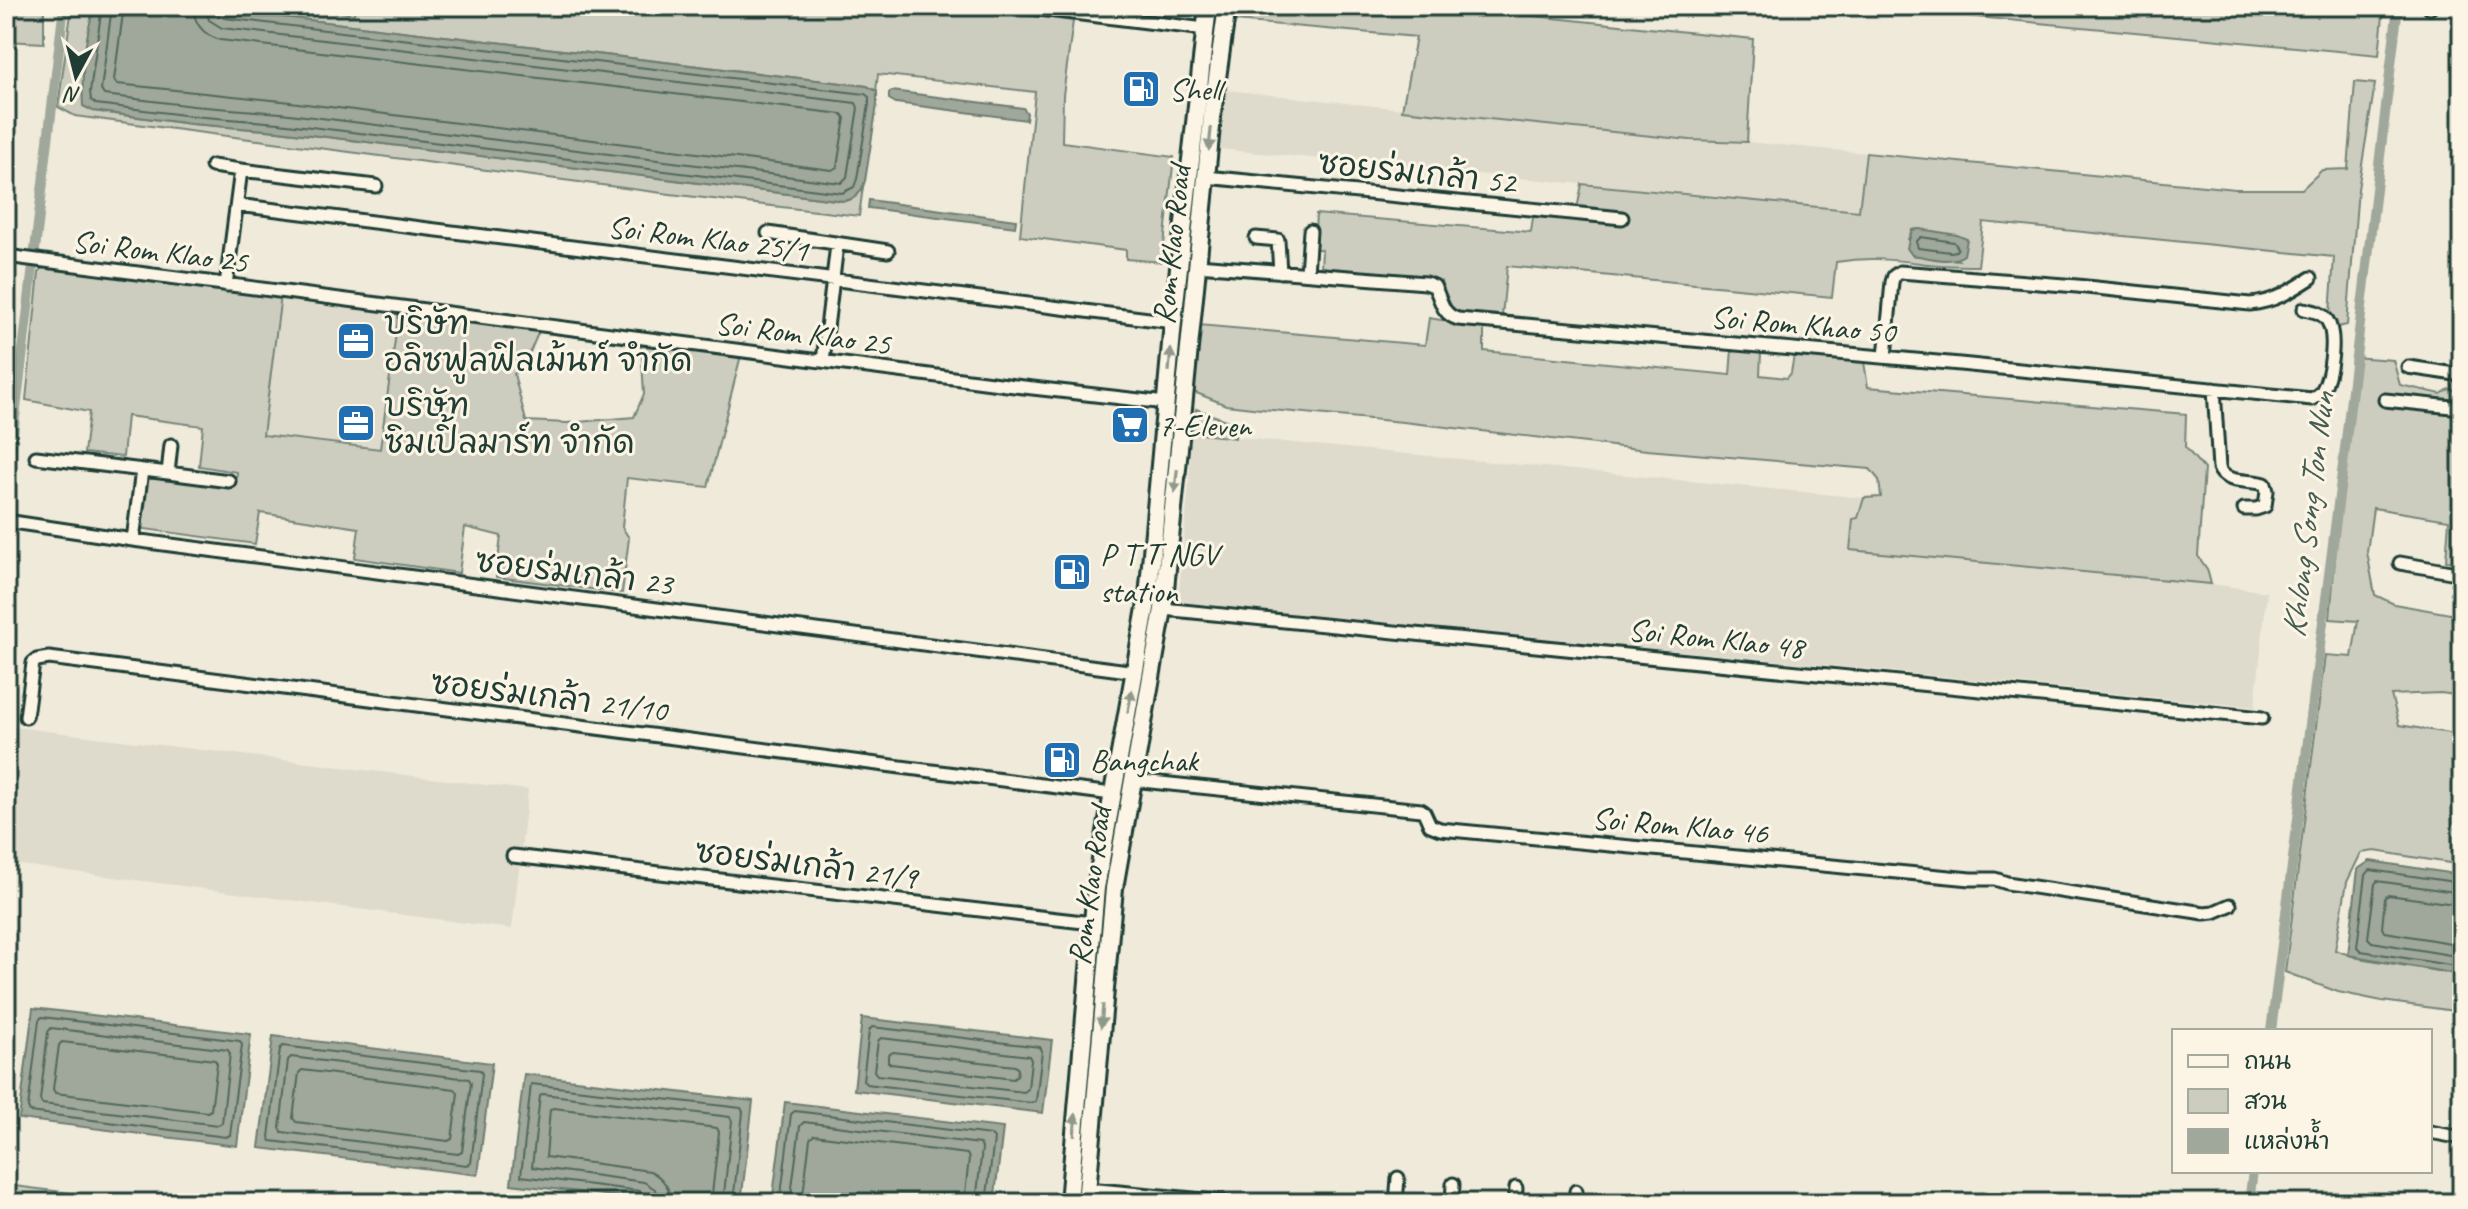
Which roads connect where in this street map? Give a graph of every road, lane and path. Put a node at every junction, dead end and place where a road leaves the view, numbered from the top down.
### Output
1 (1016, 6) edge
2 (1208, 6) edge
3 (1227, 6) edge
4 (1055, 8) edge
5 (1205, 29) junction
6 (212, 166) dead end
7 (241, 170) junction
8 (1206, 177) junction
9 (376, 186) dead end
10 (237, 205) junction
11 (1622, 218) dead end
12 (1310, 231) dead end
13 (768, 233) dead end
14 (1256, 238) dead end
15 (837, 245) junction
16 (888, 251) dead end
17 (9, 257) edge
18 (1197, 265) junction
19 (1280, 272) junction
20 (1307, 273) junction
21 (2311, 278) dead end
22 (834, 280) junction
23 (226, 285) junction
24 (2304, 309) dead end
25 (1173, 322) junction
26 (1885, 357) junction
27 (823, 361) junction
28 (2408, 367) dead end
29 (2462, 375) edge
30 (2214, 389) junction
31 (2385, 400) dead end
32 (1166, 403) junction
33 (2462, 408) edge
34 (171, 445) dead end
35 (36, 457) dead end
36 (142, 470) junction
37 (168, 473) junction
38 (229, 481) dead end
39 (2244, 509) dead end
40 (9, 522) edge
41 (133, 540) junction
42 (2400, 563) dead end
43 (2462, 574) edge
44 (1163, 609) junction
45 (1136, 672) junction
46 (26, 717) dead end
47 (2262, 718) dead end
48 (1132, 780) junction
49 (1112, 794) junction
50 (513, 856) dead end
51 (2230, 905) dead end
52 (1092, 923) junction
53 (2432, 1132) edge
54 (2462, 1138) edge
55 (1398, 1178) dead end
56 (1453, 1184) dead end
57 (1516, 1188) dead end
58 (1087, 1196) edge
59 (1111, 1197) edge
60 (1069, 1203) edge
61 (1235, 1203) edge
62 (1396, 1203) edge
63 (1452, 1203) edge
64 (1515, 1203) edge

1 - 4 street
2 - 5 main road, Rom Klao Road
3 -> 8 main road, Rom Klao Road
4 - 5 street
5 - 25 main road, Rom Klao Road
6 - 7 street
7 - 9 street
7 - 10 street
8 - 11 street, ซอยร่มเกล้า 52
8 - 18 main road, Rom Klao Road
10 - 22 street, Soi Rom Klao 25/1
10 - 23 street
12 - 20 street
13 - 15 street
14 - 19 street
15 - 16 street
15 - 22 street
17 - 23 street, Soi Rom Klao 25
18 - 19 street, Soi Rom Khao 50
18 -> 44 main road, Rom Klao Road
19 - 20 street, Soi Rom Khao 50
20 - 26 street, Soi Rom Khao 50
21 - 26 street
22 - 25 street, Soi Rom Klao 25/1
22 - 27 street
23 - 27 street, Soi Rom Klao 25
24 - 30 street, Soi Rom Khao 50
32 -> 25 main road, Rom Klao Road
26 - 30 street, Soi Rom Khao 50
27 - 32 street, Soi Rom Klao 25
28 - 29 street
30 - 39 street
31 - 33 street
32 - 45 main road, Rom Klao Road
34 - 37 street
35 - 36 street
36 - 37 street
36 - 41 street
37 - 38 street
40 - 41 street, ซอยร่มเกล้า 23
41 - 45 street, ซอยร่มเกล้า 23
42 - 43 street
44 - 47 street, Soi Rom Klao 48
44 - 48 main road, Rom Klao Road
49 -> 45 main road, Rom Klao Road
46 - 49 street, ซอยร่มเกล้า 21/10
48 - 51 street, Soi Rom Klao 46
48 -> 58 main road, Rom Klao Road
49 - 52 main road, Rom Klao Road
50 - 52 street, ซอยร่มเกล้า 21/9
60 -> 52 main road, Rom Klao Road
53 - 54 street
55 - 62 street
56 - 63 street
57 - 64 street
58 - 59 street
59 - 61 street

